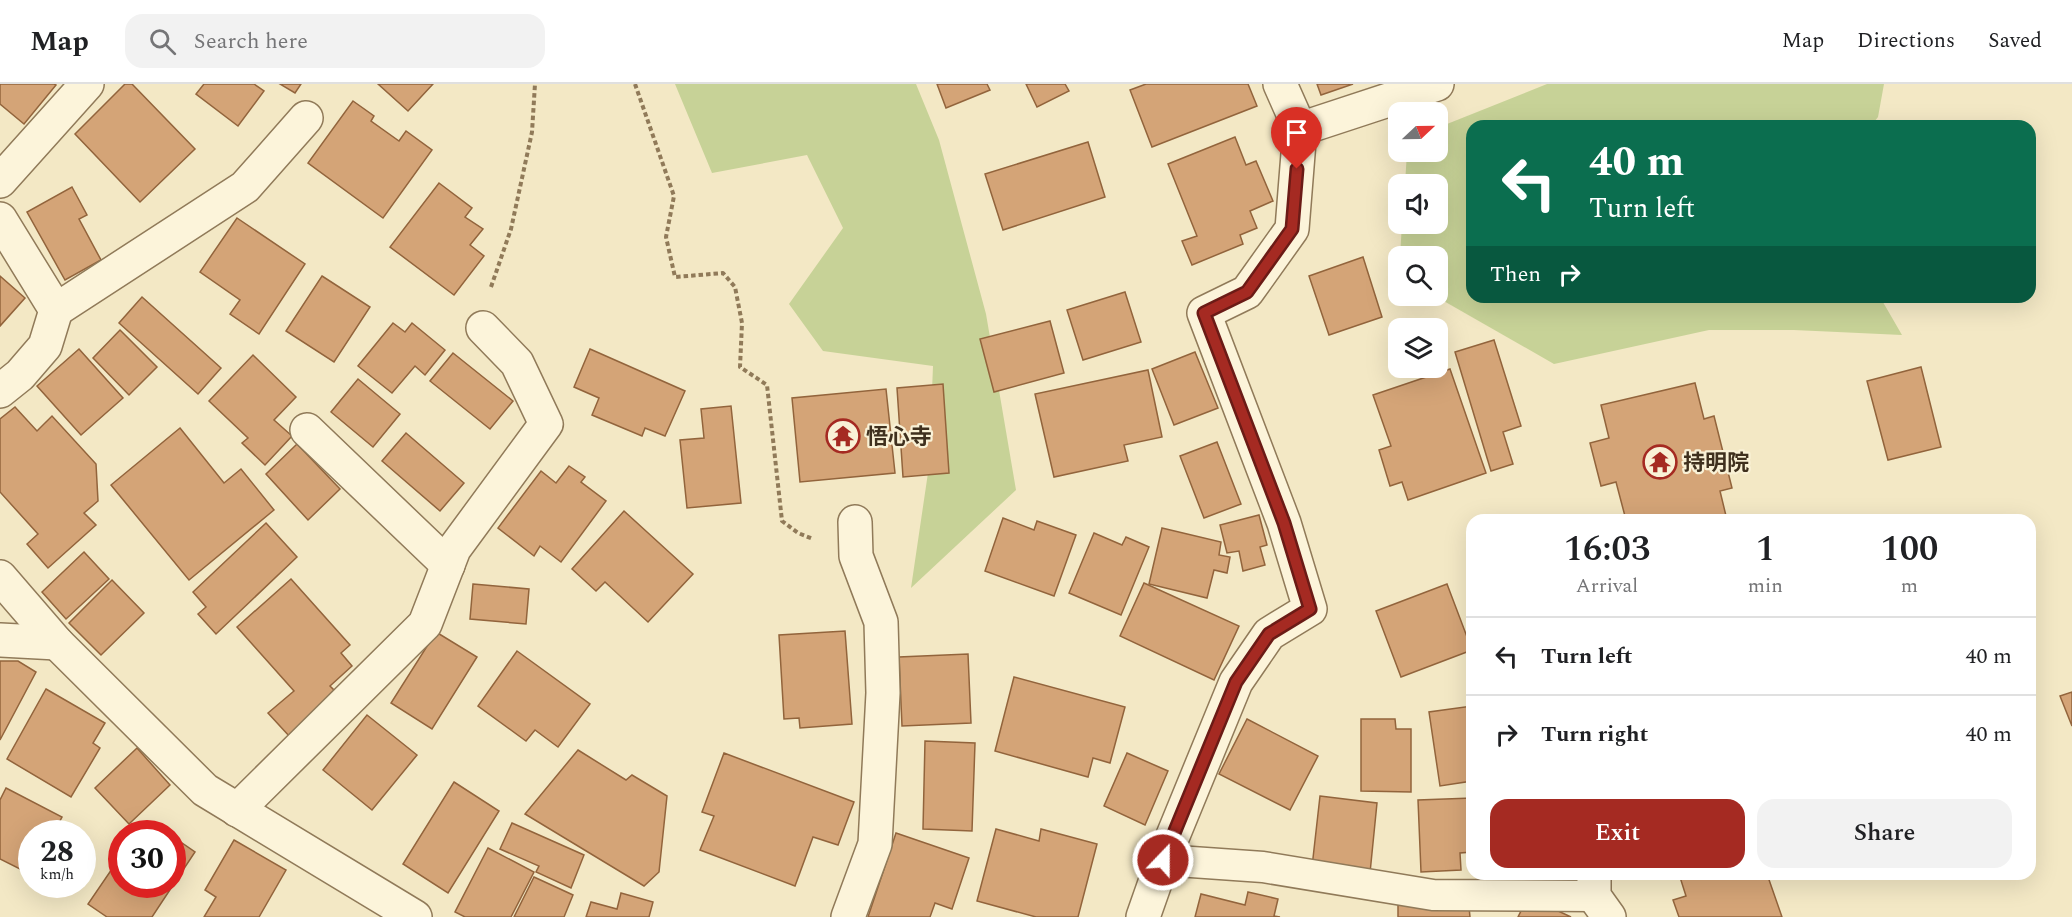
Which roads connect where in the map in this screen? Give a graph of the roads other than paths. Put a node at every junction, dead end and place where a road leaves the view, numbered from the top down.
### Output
1 (87, 84) edge
2 (1280, 84) edge
3 (1437, 84) edge
4 (306, 118) dead end
5 (1300, 129) junction
6 (0, 181) edge
7 (0, 219) edge
8 (56, 310) junction
9 (483, 328) road end
10 (0, 391) edge
11 (307, 430) dead end
12 (855, 522) dead end
13 (448, 565) junction
14 (0, 577) edge
15 (0, 640) edge
16 (57, 643) junction
17 (237, 810) junction
18 (1163, 860) junction
19 (1599, 896) edge
20 (415, 917) edge
21 (848, 917) edge
22 (1143, 917) edge

1 - 6 street
2 - 5 street
3 - 5 street
4 - 8 street
5 - 18 street
7 - 8 street
8 - 10 street
9 - 13 street
11 - 13 street
12 - 21 street
13 - 17 street
14 - 16 street
15 - 16 street
16 - 17 street
17 - 20 street
18 - 19 lane
18 - 22 street

